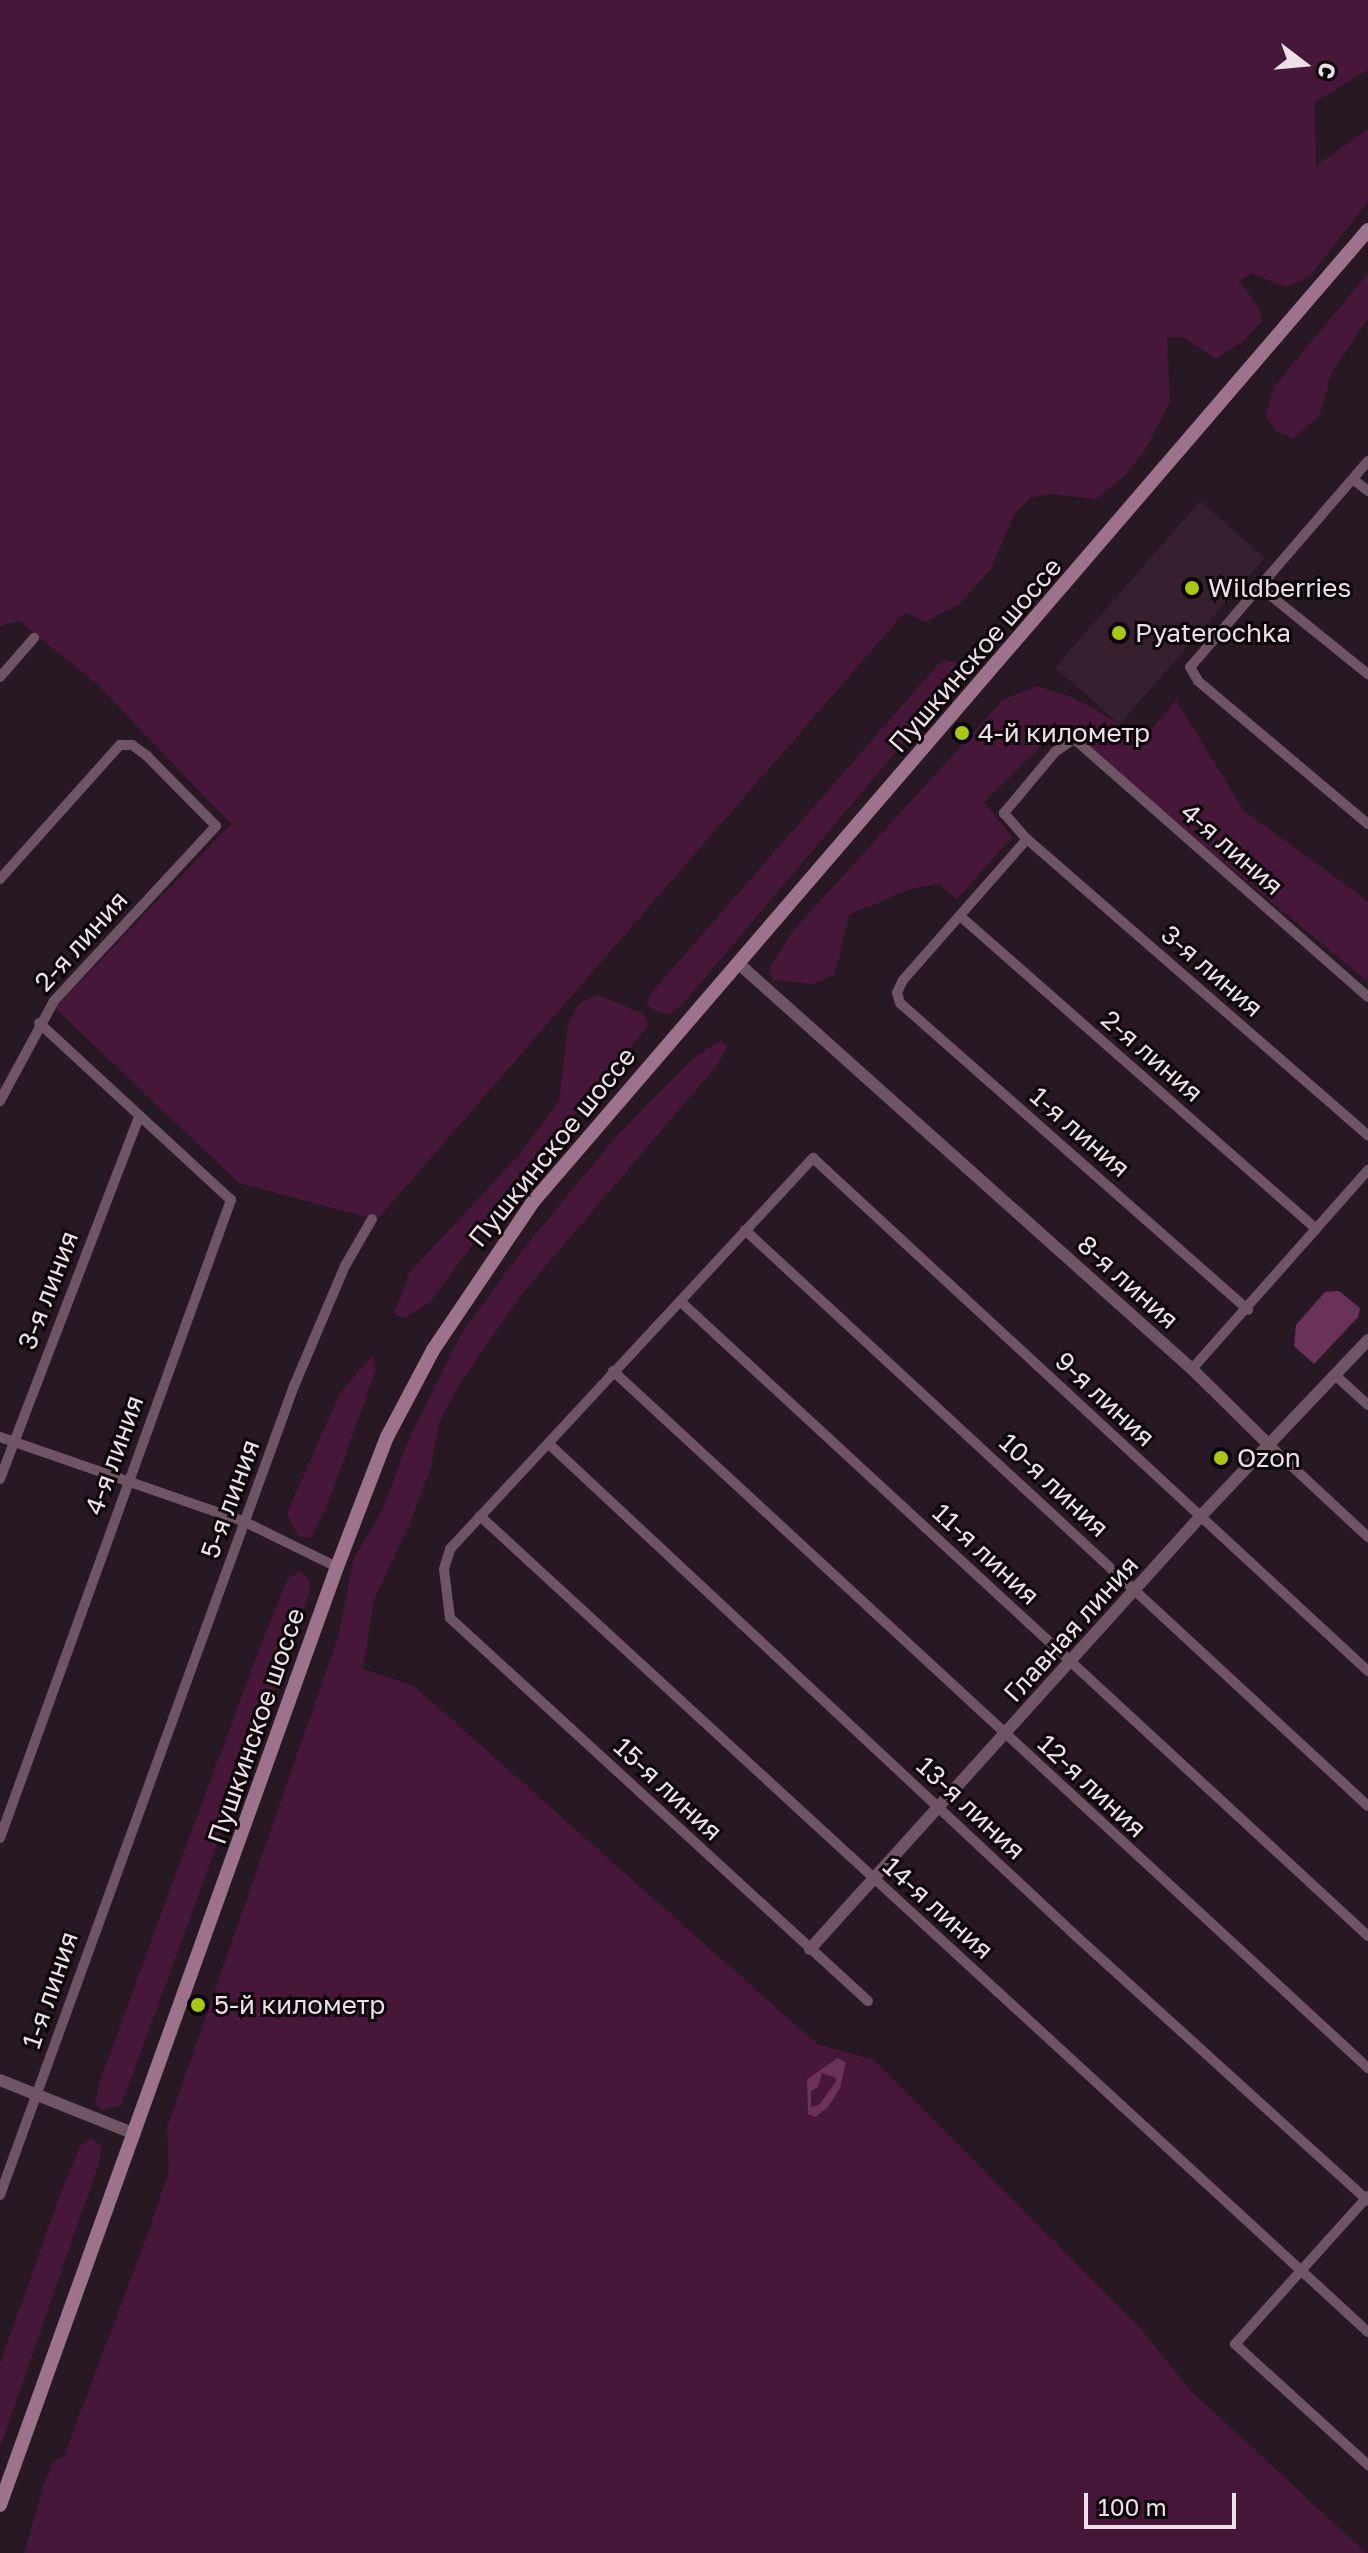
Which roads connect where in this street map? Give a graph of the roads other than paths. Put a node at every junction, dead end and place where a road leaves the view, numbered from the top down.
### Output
1 (1368, 230) edge
2 (1368, 461) edge
3 (1353, 479) junction
4 (1368, 491) edge
5 (1260, 587) junction
6 (34, 638) dead end
7 (1368, 674) edge
8 (0, 677) edge
9 (1066, 742) joint
10 (1368, 824) edge
11 (1027, 839) junction
12 (0, 879) edge
13 (960, 916) junction
14 (738, 963) junction
15 (1368, 997) edge
16 (39, 1023) junction
17 (0, 1101) edge
18 (139, 1116) junction
19 (1368, 1135) edge
20 (1368, 1170) edge
21 (372, 1219) dead end
22 (1316, 1229) junction
23 (745, 1230) junction
24 (681, 1302) junction
25 (1248, 1310) junction
26 (1368, 1340) edge
27 (616, 1366) junction
28 (1192, 1369) junction
29 (1336, 1376) junction
30 (1368, 1405) edge
31 (0, 1437) edge
32 (13, 1442) junction
33 (549, 1444) junction
34 (1269, 1445) junction
35 (0, 1479) edge
36 (128, 1483) junction
37 (480, 1516) junction
38 (1200, 1517) junction
39 (245, 1522) junction
40 (1368, 1537) edge
41 (337, 1567) junction
42 (1135, 1590) junction
43 (1073, 1663) junction
44 (1368, 1671) edge
45 (1006, 1736) junction
46 (140, 1799) joint
47 (1368, 1806) edge
48 (940, 1809) junction
49 (0, 1838) edge
50 (873, 1879) junction
51 (1368, 1936) edge
52 (810, 1949) junction
53 (868, 2001) dead end
54 (1368, 2068) edge
55 (0, 2080) edge
56 (38, 2093) junction
57 (135, 2134) junction
58 (0, 2195) edge
59 (1367, 2198) edge
60 (1301, 2269) junction
61 (1368, 2332) edge
62 (1368, 2465) edge
63 (0, 2505) edge

1 - 14 main road, Пушкинское шоссе
2 - 3 street
3 - 4 street
3 - 5 street
5 - 7 street
5 - 10 street
6 - 8 street
9 - 11 street, 3-я линия
9 - 15 street, 4-я линия
11 - 13 street
11 - 19 street, 3-я линия
12 - 16 street, 2-я линия
13 - 22 street, 2-я линия
13 - 25 street, 1-я линия
14 - 28 street, 8-я линия
14 - 41 main road, Пушкинское шоссе
16 - 17 street, 2-я линия
16 - 18 street
18 - 32 street, 3-я линия
18 - 36 street, 4-я линия
20 - 22 street
21 - 39 street, 5-я линия
22 - 25 street
23 - 24 street
23 - 38 street, 9-я линия
23 - 42 street, 10-я линия
24 - 27 street
24 - 43 street, 11-я линия
25 - 28 street
26 - 29 street, Главная линия
27 - 33 street
27 - 45 street, 12-я линия
28 - 34 street, 8-я линия
29 - 30 street
29 - 34 street, Главная линия
31 - 32 street
32 - 35 street, 3-я линия
32 - 36 street
33 - 37 street
33 - 48 street, 13-я линия
34 - 38 street, Главная линия
34 - 40 street, 8-я линия
36 - 39 street
36 - 49 street, 4-я линия
37 - 50 street, 14-я линия
37 - 52 street, 15-я линия
38 - 42 street, Главная линия
38 - 44 street, 9-я линия
39 - 41 street
39 - 46 street, 5-я линия
41 - 57 main road, Пушкинское шоссе
42 - 43 street, Главная линия
42 - 47 street, 10-я линия
43 - 45 street, Главная линия
43 - 51 street, 11-я линия
45 - 48 street, Главная линия
45 - 54 street, 12-я линия
46 - 56 street, 1-я линия
48 - 50 street, Главная линия
48 - 59 street, 13-я линия
50 - 52 street, Главная линия
50 - 60 street, 14-я линия
52 - 53 street, 15-я линия
55 - 56 street
56 - 57 street
56 - 58 street, 1-я линия
57 - 63 main road, Пушкинское шоссе
59 - 60 street
60 - 61 street, 14-я линия
60 - 62 street

